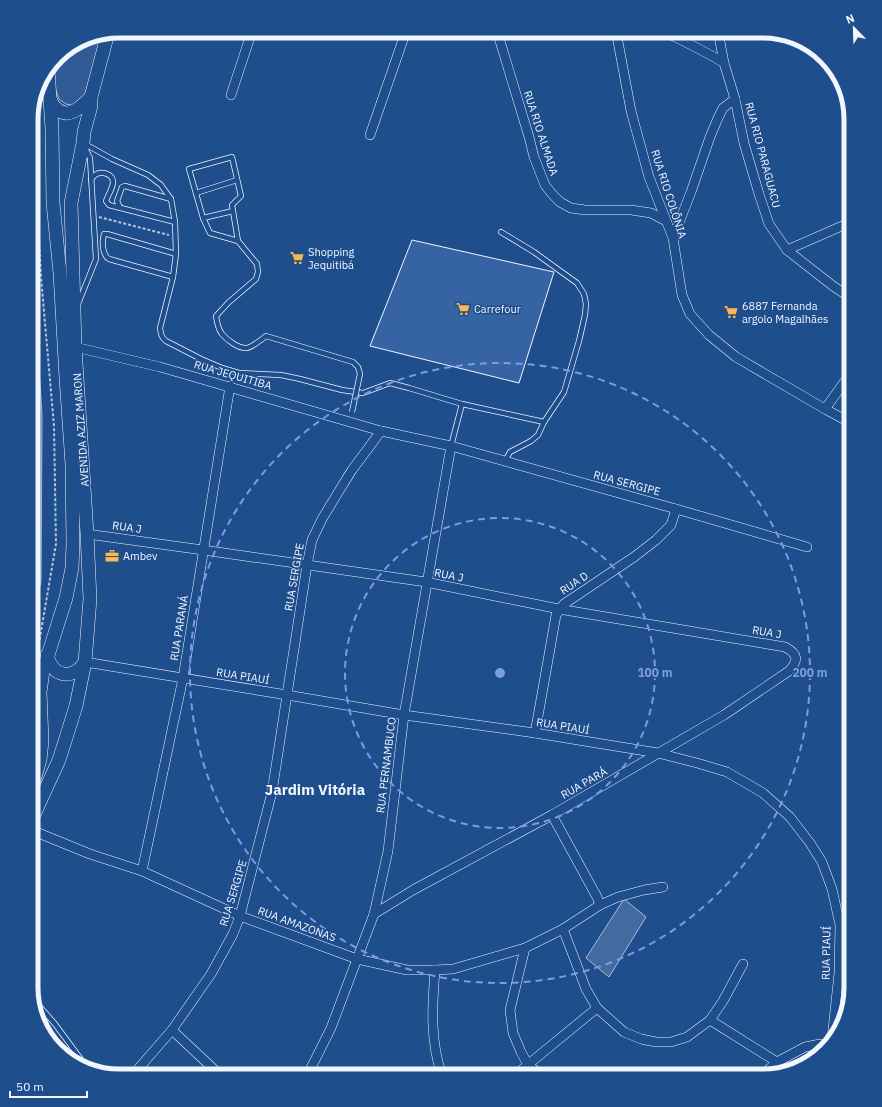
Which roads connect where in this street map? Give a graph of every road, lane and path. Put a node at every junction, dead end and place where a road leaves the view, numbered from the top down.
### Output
1 (250, 38) edge
2 (404, 38) edge
3 (499, 38) edge
4 (617, 38) edge
5 (677, 38) edge
6 (719, 38) edge
7 (106, 39) edge
8 (724, 63) junction
9 (49, 79) edge
10 (231, 95) dead end
11 (91, 98) junction
12 (735, 99) junction
13 (50, 101) junction
14 (370, 135) dead end
15 (83, 143) junction
16 (91, 180) junction
17 (237, 180) junction
18 (196, 193) junction
19 (171, 199) junction
20 (120, 208) junction
21 (232, 211) junction
22 (93, 215) junction
23 (203, 218) junction
24 (666, 221) junction
25 (38, 222) edge
26 (175, 222) junction
27 (844, 225) edge
28 (501, 232) dead end
29 (176, 237) junction
30 (673, 238) junction
31 (238, 241) junction
32 (787, 250) junction
33 (176, 254) junction
34 (174, 277) junction
35 (844, 293) edge
36 (74, 314) junction
37 (76, 347) junction
38 (844, 383) edge
39 (230, 386) junction
40 (462, 404) junction
41 (825, 409) junction
42 (844, 419) edge
43 (349, 422) junction
44 (544, 422) junction
45 (382, 431) junction
46 (451, 446) junction
47 (505, 461) junction
48 (676, 509) junction
49 (87, 534) junction
50 (807, 547) dead end
51 (203, 550) junction
52 (307, 565) junction
53 (426, 582) junction
54 (559, 609) junction
55 (39, 643) dead end
56 (47, 655) junction
57 (796, 660) joint
58 (85, 662) junction
59 (183, 678) junction
60 (287, 695) junction
61 (404, 715) junction
62 (535, 734) junction
63 (658, 753) junction
64 (38, 767) edge
65 (38, 806) edge
66 (552, 815) junction
67 (38, 833) edge
68 (142, 871) junction
69 (663, 887) dead end
70 (600, 905) junction
71 (374, 914) junction
72 (240, 916) junction
73 (562, 929) junction
74 (525, 948) junction
75 (357, 958) junction
76 (743, 964) dead end
77 (435, 970) junction
78 (41, 1007) edge
79 (597, 1008) junction
80 (710, 1020) junction
81 (833, 1028) edge
82 (172, 1030) junction
83 (822, 1044) edge
84 (81, 1060) edge
85 (776, 1062) junction
86 (528, 1065) junction
87 (769, 1068) edge
88 (138, 1069) edge
89 (213, 1069) edge
90 (310, 1069) edge
91 (440, 1069) edge
92 (523, 1069) edge
93 (533, 1069) edge

1 - 10 street
2 - 14 street
3 - 24 street, RUA RIO ALMADA
4 - 24 street, RUA RIO COLÔNIA
5 - 8 street
6 - 8 street, RUA RIO PARAGUACU
7 - 11 main road, AVENIDA AZIZ MARON
8 - 12 street, RUA RIO PARAGUACU
9 - 13 main road, AVENIDA AZIZ MARON
11 - 13 main road
11 - 15 main road, AVENIDA AZIZ MARON
12 - 30 street
12 - 32 street, RUA RIO PARAGUACU
13 - 56 main road, AVENIDA AZIZ MARON
15 - 16 lane
15 - 19 lane
15 - 36 main road, AVENIDA AZIZ MARON
16 - 20 lane
16 - 22 lane
17 - 18 lane
17 - 18 lane
17 - 21 lane
18 - 23 lane
19 - 20 lane
19 - 26 lane
20 - 26 lane
21 - 23 lane
21 - 31 lane
22 - 29 path
22 - 36 lane
23 - 31 lane
24 - 30 street, RUA RIO COLÔNIA
25 - 55 path
26 - 29 lane
27 - 32 street
28 - 44 lane
29 - 33 lane
30 - 41 street, RUA RIO COLÔNIA
31 - 43 lane, bridge
32 - 35 street, RUA RIO PARAGUACU
33 - 34 lane
33 - 34 lane
34 - 40 lane
36 - 37 main road, AVENIDA AZIZ MARON
37 - 39 street, RUA JEQUITIBA
37 - 49 main road, AVENIDA AZIZ MARON
38 - 41 street
39 - 43 street, RUA JEQUITIBA
39 - 51 street, RUA PARANÁ
40 - 44 lane
40 - 46 lane
41 - 42 street, RUA RIO COLÔNIA
43 - 45 street, RUA JEQUITIBA
44 - 47 lane
45 - 46 street, RUA SERGIPE
45 - 52 street, RUA SERGIPE
46 - 47 street, RUA SERGIPE
46 - 53 street, RUA PERNAMBUCO
47 - 48 street, RUA SERGIPE
48 - 50 street, RUA SERGIPE
48 - 54 street, RUA D
49 - 51 street, RUA J
49 - 58 main road, AVENIDA AZIZ MARON
51 - 52 street, RUA J
51 - 59 street, RUA PARANÁ
52 - 53 street, RUA J
52 - 60 street, RUA SERGIPE
53 - 54 street, RUA J
53 - 61 street, RUA PERNAMBUCO
54 - 57 street, RUA J
54 - 62 street, RUA D
56 - 58 main road
56 - 64 main road, AVENIDA AZIZ MARON
57 - 63 street, RUA PARÁ
58 - 59 street, RUA PIAUÍ
58 - 65 main road, AVENIDA AZIZ MARON
59 - 60 street, RUA PIAUÍ
59 - 68 street, RUA PARANÁ
60 - 61 street, RUA PIAUÍ
60 - 72 street, RUA SERGIPE
61 - 62 street, RUA PIAUÍ
61 - 71 street, RUA PERNAMBUCO
62 - 63 street, RUA PIAUÍ
63 - 66 street, RUA PARÁ
63 - 81 street, RUA PIAUÍ
66 - 70 street
66 - 71 street, RUA PARÁ
67 - 68 street, RUA AMAZONAS
68 - 72 street, RUA AMAZONAS
69 - 70 street, RUA AMAZONAS
70 - 73 street, RUA AMAZONAS
71 - 75 street, RUA PERNAMBUCO
72 - 75 street, RUA AMAZONAS
72 - 82 street, RUA SERGIPE
73 - 74 street, RUA AMAZONAS
73 - 79 street
74 - 77 street, RUA AMAZONAS
74 - 86 street
75 - 77 street, RUA AMAZONAS
75 - 90 street, RUA PERNAMBUCO
76 - 80 street
77 - 91 street
78 - 84 lane
79 - 80 street
79 - 86 street
80 - 85 street
82 - 88 street, RUA SERGIPE
82 - 89 street
83 - 85 street
85 - 87 street
86 - 92 street
86 - 93 street

